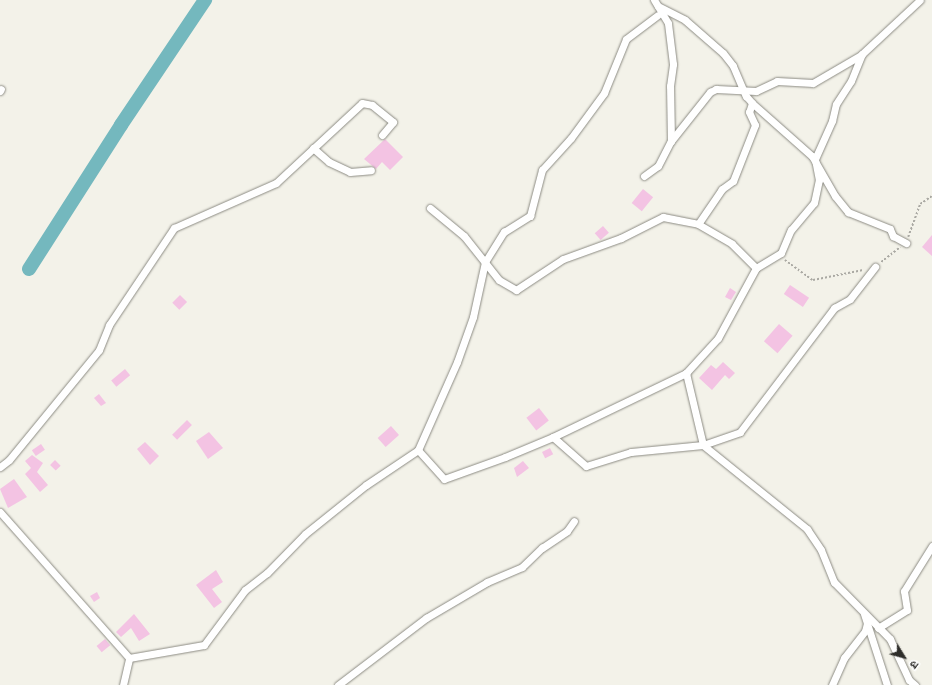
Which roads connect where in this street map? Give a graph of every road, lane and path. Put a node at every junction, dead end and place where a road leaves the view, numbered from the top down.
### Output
1 (920, 0) edge
2 (656, 3) edge
3 (657, 16) dead end
4 (862, 54) junction
5 (744, 90) junction
6 (752, 103) junction
7 (382, 135) dead end
8 (671, 141) junction
9 (313, 148) junction
10 (817, 167) junction
11 (371, 170) dead end
12 (644, 176) dead end
13 (932, 196) edge
14 (430, 208) dead end
15 (698, 224) junction
16 (906, 243) junction
17 (781, 253) junction
18 (485, 262) junction
19 (876, 267) junction
20 (756, 268) junction
21 (686, 373) junction
22 (553, 437) junction
23 (702, 445) junction
24 (418, 450) junction
25 (0, 466) edge
26 (0, 512) edge
27 (574, 521) dead end
28 (932, 546) edge
29 (864, 614) junction
30 (867, 623) junction
31 (878, 628) junction
32 (129, 658) junction
33 (123, 685) edge
34 (338, 685) edge
35 (832, 685) edge
36 (887, 685) edge
37 (916, 685) edge

1 - 4 street
2 - 5 street
2 - 8 street
3 - 18 street
4 - 5 street
4 - 10 street
5 - 6 street
5 - 8 street
6 - 10 street
6 - 15 street
7 - 9 street
8 - 12 street
9 - 11 street
9 - 25 street
10 - 16 street
10 - 17 street
13 - 16 path
14 - 18 street
15 - 18 street
15 - 20 street
16 - 19 path
17 - 19 path
17 - 20 street
18 - 24 street
19 - 23 street
20 - 21 street
21 - 22 street
21 - 23 street
22 - 23 street
22 - 24 street
23 - 29 street
24 - 32 street
26 - 32 street
27 - 34 street
28 - 31 street
29 - 30 street
29 - 31 street
30 - 35 street
30 - 36 street
31 - 37 street
32 - 33 street

